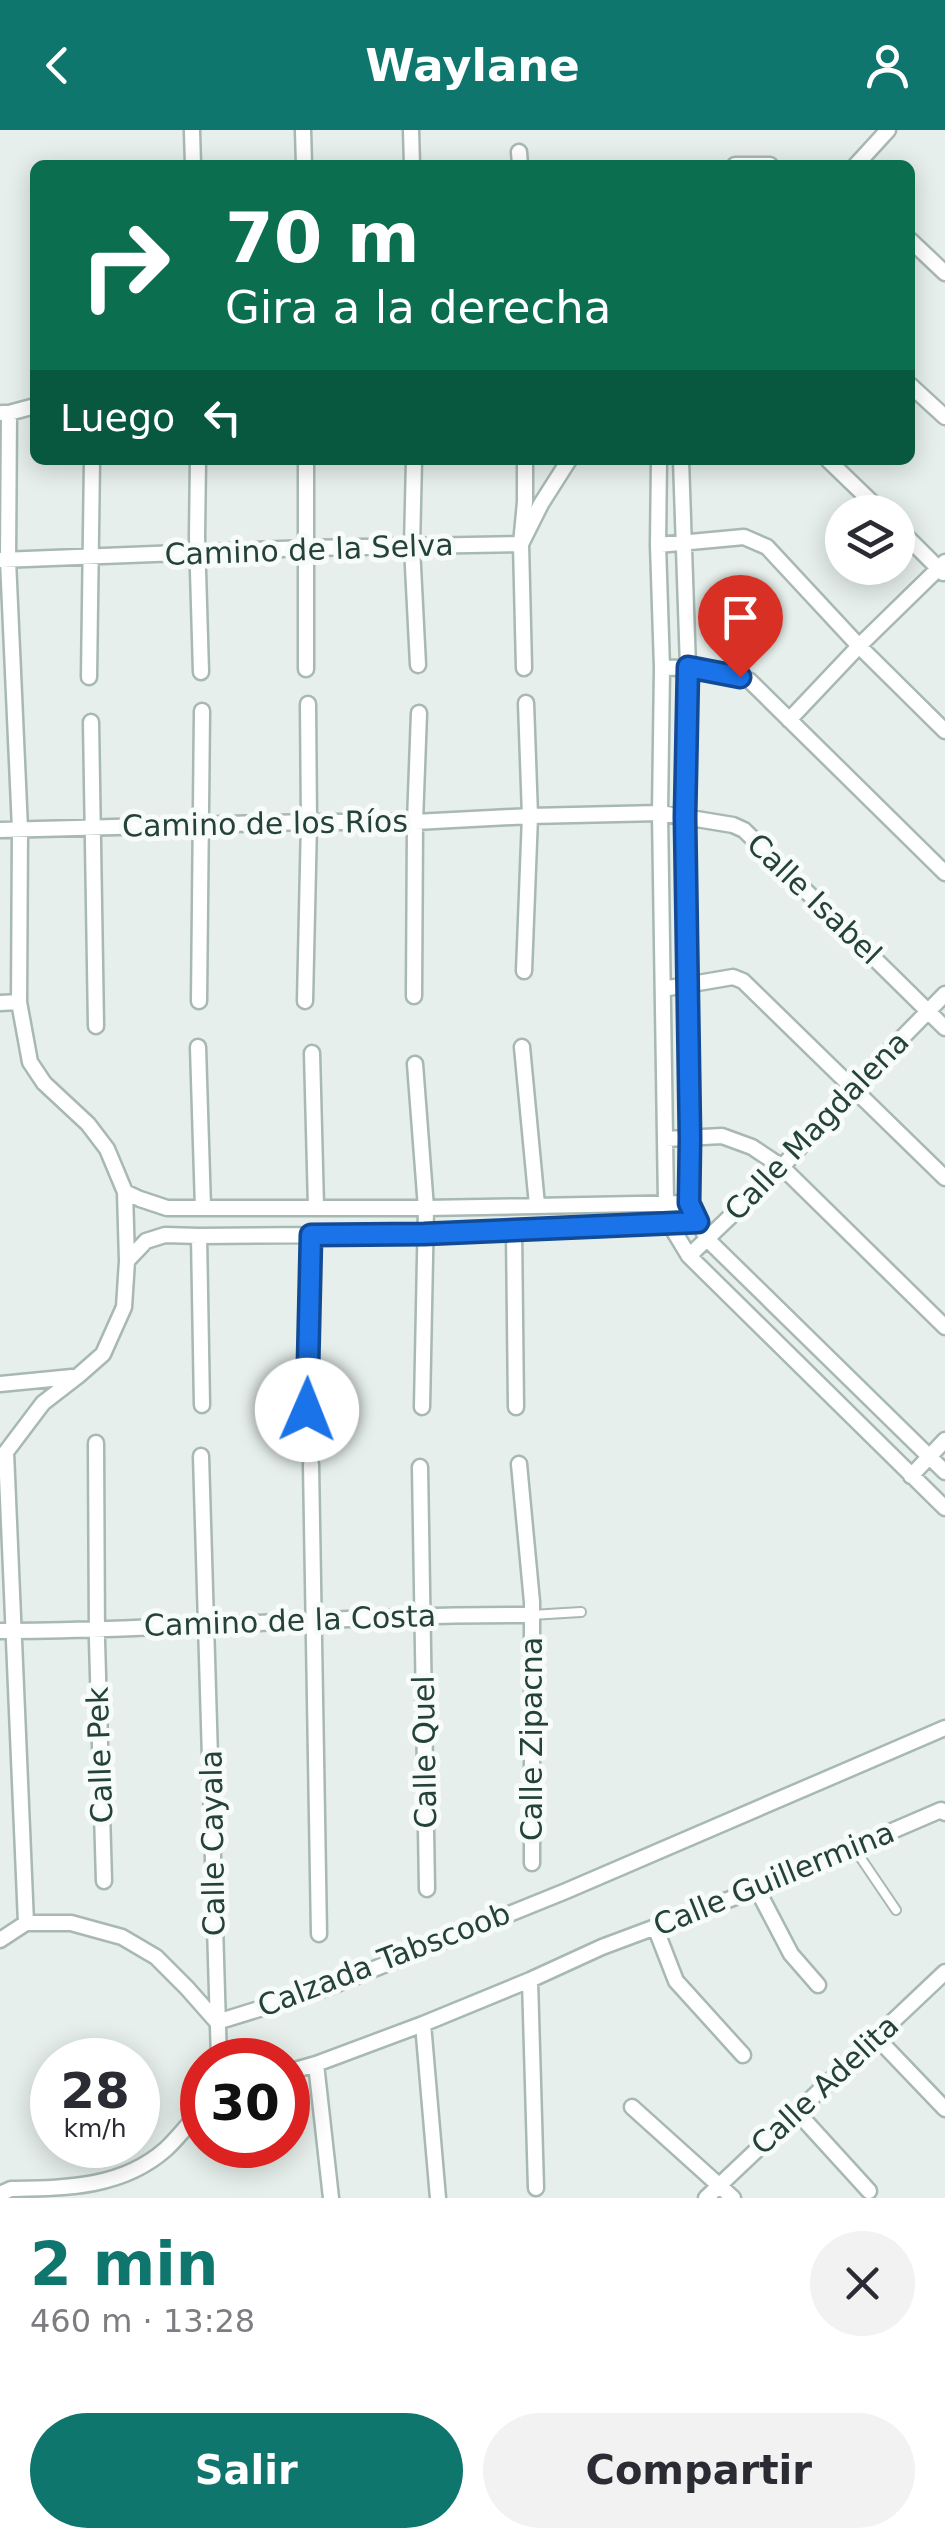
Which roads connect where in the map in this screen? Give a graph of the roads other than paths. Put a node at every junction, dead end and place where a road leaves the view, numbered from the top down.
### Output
1 (303, 130) edge
2 (411, 130) edge
3 (888, 130) edge
4 (192, 131) edge
5 (193, 160) edge
6 (304, 160) edge
7 (412, 160) edge
8 (861, 160) edge
9 (915, 245) edge
10 (945, 273) edge
11 (915, 389) edge
12 (30, 407) edge
13 (5, 413) edge
14 (945, 418) edge
15 (92, 465) edge
16 (198, 465) edge
17 (306, 465) edge
18 (414, 465) edge
19 (525, 465) edge
20 (566, 465) edge
21 (660, 465) edge
22 (680, 465) edge
23 (833, 465) edge
24 (864, 495) edge
25 (684, 542) junction
26 (915, 543) edge
27 (521, 544) junction
28 (658, 544) junction
29 (412, 547) junction
30 (307, 548) junction
31 (198, 552) junction
32 (91, 556) junction
33 (4, 560) edge
34 (943, 568) edge
35 (859, 646) junction
36 (418, 665) dead end
37 (688, 667) junction
38 (524, 668) dead end
39 (662, 668) junction
40 (306, 669) dead end
41 (201, 672) dead end
42 (89, 678) dead end
43 (526, 703) dead end
44 (308, 704) dead end
45 (202, 711) dead end
46 (419, 712) dead end
47 (789, 720) junction
48 (91, 722) dead end
49 (945, 731) edge
50 (660, 813) junction
51 (530, 816) junction
52 (685, 817) junction
53 (309, 822) junction
54 (415, 822) junction
55 (202, 825) junction
56 (94, 826) junction
57 (20, 829) junction
58 (0, 830) edge
59 (945, 872) edge
60 (524, 972) dead end
61 (687, 985) junction
62 (663, 989) junction
63 (945, 994) edge
64 (414, 996) dead end
65 (199, 1001) dead end
66 (305, 1001) dead end
67 (19, 1002) junction
68 (0, 1003) edge
69 (928, 1012) junction
70 (96, 1026) dead end
71 (945, 1028) edge
72 (522, 1047) dead end
73 (198, 1048) dead end
74 (312, 1054) dead end
75 (415, 1064) dead end
76 (853, 1088) junction
77 (690, 1138) junction
78 (665, 1139) junction
79 (782, 1167) junction
80 (945, 1178) edge
81 (126, 1192) junction
82 (666, 1203) junction
83 (689, 1203) junction
84 (537, 1206) junction
85 (316, 1207) junction
86 (203, 1208) junction
87 (426, 1208) junction
88 (698, 1222) junction
89 (669, 1224) junction
90 (514, 1231) junction
91 (424, 1234) junction
92 (311, 1235) junction
93 (199, 1236) junction
94 (706, 1239) junction
95 (689, 1256) junction
96 (127, 1260) junction
97 (945, 1327) edge
98 (78, 1376) junction
99 (0, 1384) edge
100 (202, 1405) dead end
101 (422, 1407) dead end
102 (516, 1407) dead end
103 (307, 1410) dead end
104 (945, 1440) edge
105 (96, 1443) dead end
106 (3, 1450) edge
107 (200, 1456) dead end
108 (929, 1457) junction
109 (311, 1464) dead end
110 (519, 1464) dead end
111 (420, 1467) dead end
112 (945, 1472) edge
113 (912, 1476) junction
114 (945, 1508) edge
115 (581, 1612) dead end
116 (423, 1614) junction
117 (531, 1615) junction
118 (315, 1621) junction
119 (207, 1627) junction
120 (97, 1628) junction
121 (7, 1631) edge
122 (945, 1728) edge
123 (945, 1813) edge
124 (854, 1848) junction
125 (532, 1863) dead end
126 (104, 1881) dead end
127 (427, 1889) dead end
128 (758, 1889) junction
129 (896, 1910) dead end
130 (26, 1923) junction
131 (655, 1927) junction
132 (319, 1934) dead end
133 (0, 1940) edge
134 (945, 1972) edge
135 (530, 1980) junction
136 (818, 1985) dead end
137 (217, 2022) junction
138 (423, 2024) junction
139 (218, 2038) edge
140 (877, 2038) junction
141 (743, 2055) dead end
142 (316, 2064) junction
143 (310, 2066) edge
144 (632, 2107) dead end
145 (945, 2109) edge
146 (797, 2112) junction
147 (180, 2133) edge
148 (719, 2184) junction
149 (536, 2188) dead end
150 (4, 2189) edge
151 (869, 2190) dead end
152 (331, 2198) edge
153 (438, 2198) edge
154 (706, 2198) edge
155 (733, 2198) edge

1 - 6 street
2 - 7 street
3 - 8 street
4 - 5 street
9 - 10 street
11 - 14 street
12 - 13 street
13 - 33 street
15 - 32 street
16 - 31 street
17 - 30 street
18 - 29 street
19 - 27 street
20 - 27 street
21 - 28 street
22 - 25 street
23 - 24 street
25 - 28 street
25 - 35 street
25 - 37 street
26 - 34 street
27 - 29 street, Camino de la Selva
27 - 38 street
28 - 39 street
29 - 30 street, Camino de la Selva
29 - 36 street
30 - 31 street, Camino de la Selva
30 - 40 street
31 - 32 street, Camino de la Selva
31 - 41 street
32 - 33 street, Camino de la Selva
32 - 42 street
33 - 57 street
34 - 35 street
35 - 47 street
35 - 49 street
37 - 39 street
37 - 47 street
37 - 52 street
39 - 50 street
43 - 51 street
44 - 53 street
45 - 55 street
46 - 54 street
47 - 59 street
48 - 56 street
50 - 51 street, Camino de los Ríos
50 - 52 street, Calle Isabel
50 - 62 street
51 - 54 street, Camino de los Ríos
51 - 60 street
52 - 61 street
52 - 69 street, Calle Isabel
53 - 54 street, Camino de los Ríos
53 - 55 street, Camino de los Ríos
53 - 66 street
54 - 64 street
55 - 56 street, Camino de los Ríos
55 - 65 street
56 - 57 street, Camino de los Ríos
56 - 70 street
57 - 58 street, Camino de los Ríos
57 - 67 street
61 - 62 street
61 - 76 street
61 - 77 street
62 - 78 street
63 - 69 street, Calle Magdalena
67 - 68 street
67 - 81 street
69 - 71 street, Calle Isabel
69 - 76 street, Calle Magdalena
72 - 84 street
73 - 86 street
74 - 85 street
75 - 87 street
76 - 79 street, Calle Magdalena
76 - 80 street
77 - 78 street
77 - 79 street
77 - 83 street
78 - 82 street
79 - 94 street, Calle Magdalena
79 - 97 street
81 - 86 street
81 - 96 street
82 - 83 street
82 - 84 street
82 - 89 street
83 - 88 street
84 - 87 street
85 - 86 street
85 - 87 street
87 - 91 street
88 - 89 street
88 - 94 street
89 - 90 street
89 - 95 street
90 - 91 street
90 - 102 street
91 - 92 street
91 - 101 street
92 - 93 street
92 - 103 street
93 - 96 street
93 - 100 street
94 - 95 street, Calle Magdalena
94 - 108 street
95 - 113 street
96 - 98 street
98 - 99 street
98 - 106 street
104 - 108 street
105 - 120 street, Calle Pek
106 - 121 street
107 - 119 street, Calle Cayala
108 - 112 street
108 - 113 street
109 - 118 street
110 - 117 street, Calle Zipacna
111 - 116 street, Calle Quel
113 - 114 street
115 - 117 lane, Camino de la Costa
116 - 117 street, Camino de la Costa
116 - 118 street, Camino de la Costa
116 - 127 street, Calle Quel
117 - 125 street, Calle Zipacna
118 - 119 street, Camino de la Costa
118 - 132 street
119 - 120 street, Camino de la Costa
119 - 137 street, Calle Cayala
120 - 121 street, Camino de la Costa
120 - 126 street, Calle Pek
121 - 130 street
122 - 137 street, Calzada Tabscoob
123 - 124 street, Calle Guillermina
124 - 128 street, Calle Guillermina
124 - 129 lane
128 - 131 street, Calle Guillermina
128 - 136 street
130 - 133 street
130 - 137 street, Calzada Tabscoob
131 - 135 street, Calle Guillermina
131 - 141 street
134 - 140 street, Calle Adelita
135 - 138 street, Calle Guillermina
135 - 149 street
137 - 139 street, Calle Cayala
138 - 142 street, Calle Guillermina
138 - 153 street
140 - 145 street
140 - 146 street, Calle Adelita
142 - 143 street, Calle Guillermina
142 - 152 street
144 - 148 street
146 - 148 street, Calle Adelita
146 - 151 street
147 - 150 street
148 - 154 street, Calle Adelita
148 - 155 street

